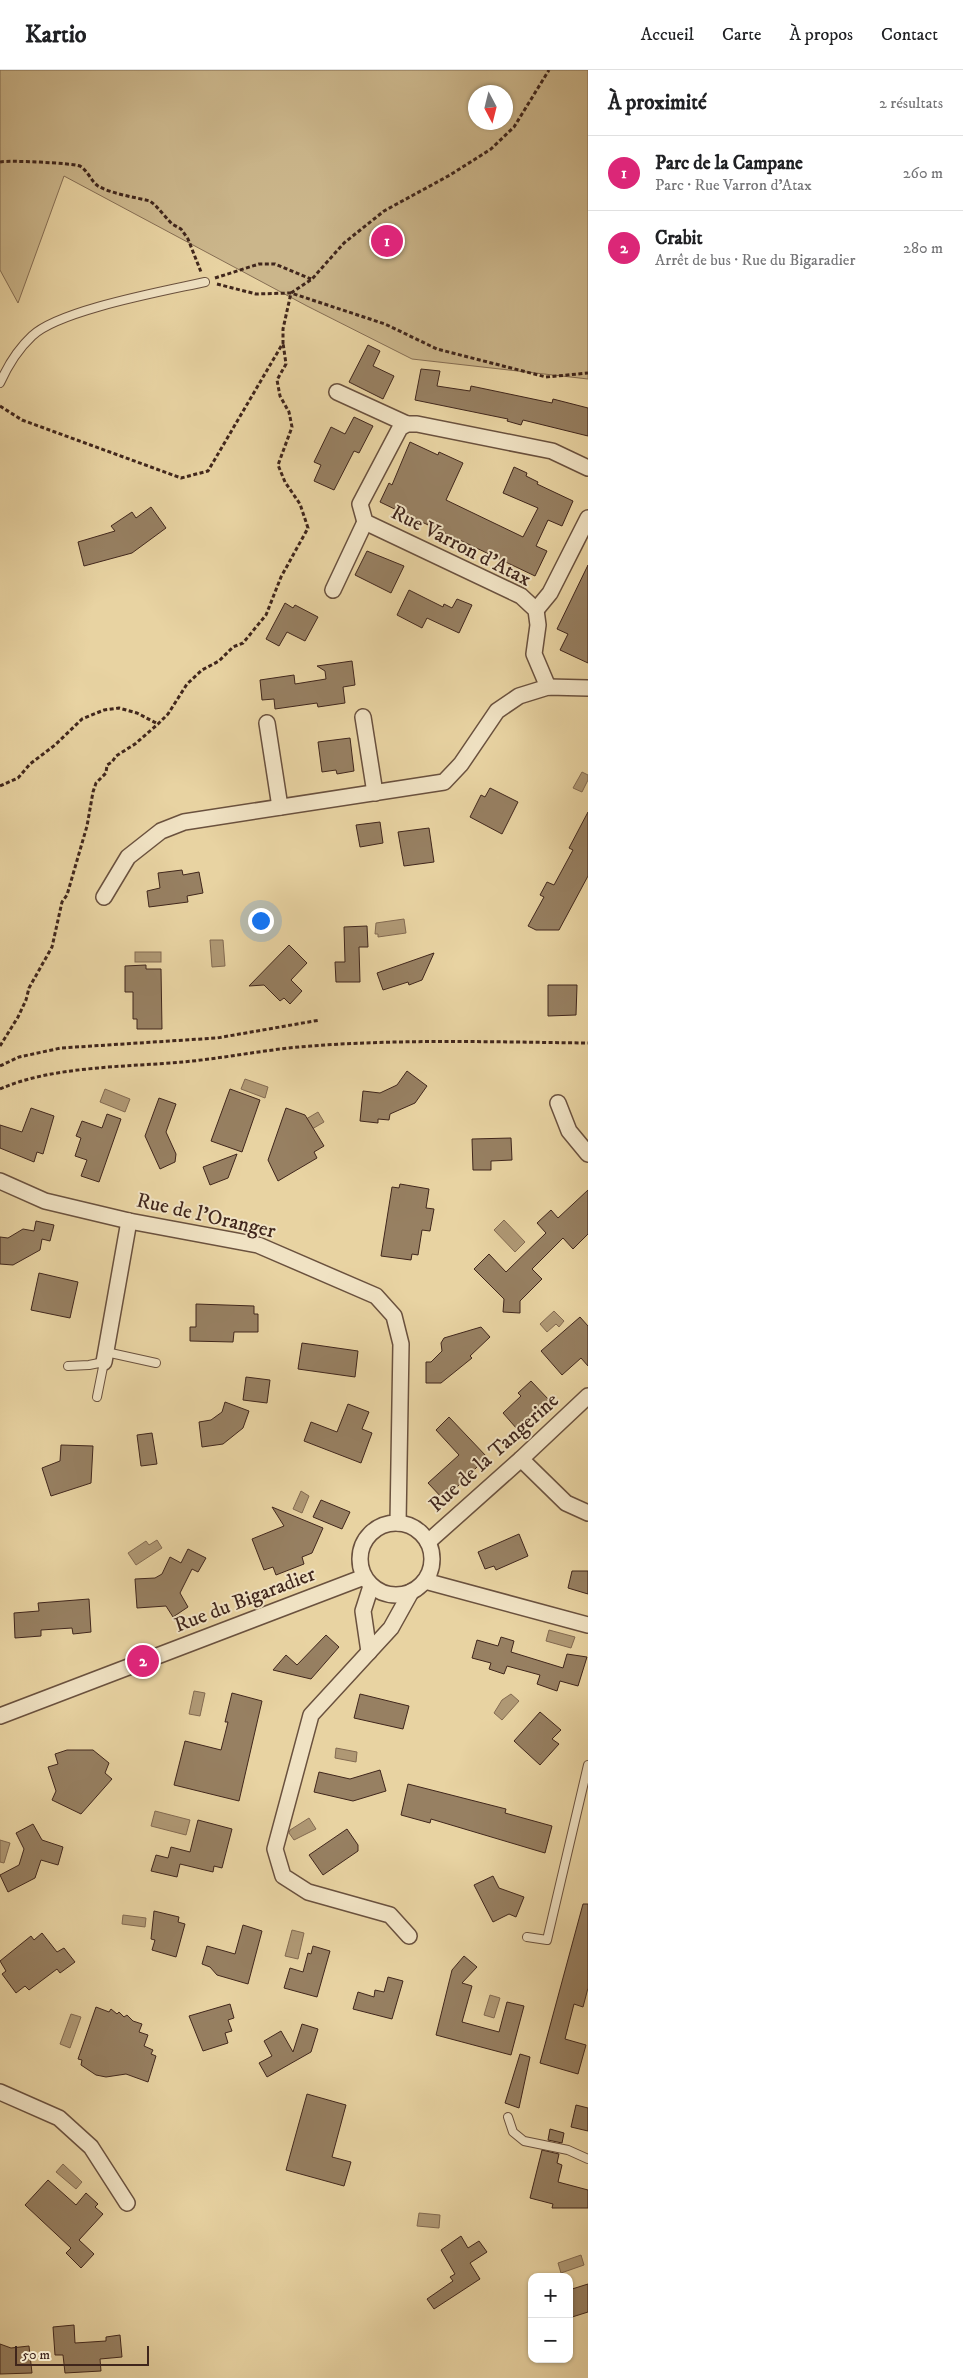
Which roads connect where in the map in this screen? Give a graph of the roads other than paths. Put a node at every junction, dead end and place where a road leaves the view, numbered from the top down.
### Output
1 (205, 282) road end
2 (0, 383) edge
3 (337, 392) dead end
4 (407, 424) junction
5 (588, 468) edge
6 (588, 518) edge
7 (365, 522) junction
8 (333, 590) dead end
9 (536, 610) junction
10 (548, 686) junction
11 (588, 688) edge
12 (363, 717) dead end
13 (267, 723) dead end
14 (374, 793) junction
15 (280, 807) junction
16 (104, 897) dead end
17 (558, 1103) dead end
18 (588, 1154) edge
19 (0, 1181) edge
20 (129, 1221) junction
21 (105, 1357) junction
22 (156, 1363) dead end
23 (68, 1366) dead end
24 (97, 1396) dead end
25 (588, 1396) edge
26 (521, 1459) junction
27 (588, 1514) edge
28 (398, 1523) junction
29 (428, 1542) junction
30 (425, 1581) junction
31 (367, 1582) junction
32 (411, 1592) junction
33 (588, 1625) edge
34 (369, 1652) junction
35 (0, 1716) edge
36 (588, 1765) edge
37 (409, 1936) dead end
38 (527, 1937) dead end
39 (0, 2092) edge
40 (508, 2117) dead end
41 (588, 2159) edge
42 (127, 2204) dead end

1 - 2 lane
3 - 4 street
4 - 5 street
4 - 7 street, Rue Varron d'Atax
6 - 9 street, Rue Varron d'Atax
7 - 8 street, Rue Varron d'Atax
7 - 9 street, Rue Varron d'Atax
9 - 10 street, Rue Varron d'Atax
10 - 11 street
10 - 14 street
12 - 14 street
13 - 15 street
14 - 15 street
15 - 16 street
17 - 18 street
19 - 20 street, Rue de l'Oranger
20 - 21 street
20 - 28 street, Rue de l'Oranger
21 - 22 lane
21 - 23 lane
21 - 24 lane
25 - 26 street, Rue de la Tangerine
26 - 27 street
26 - 29 street, Rue de la Tangerine
28 - 29 street
28 - 31 street
29 - 30 street
30 - 32 street
30 - 33 street
31 - 32 street
31 - 34 street
31 - 35 street, Rue du Bigaradier
32 - 34 street
34 - 37 street
36 - 38 lane
39 - 42 street
40 - 41 lane

